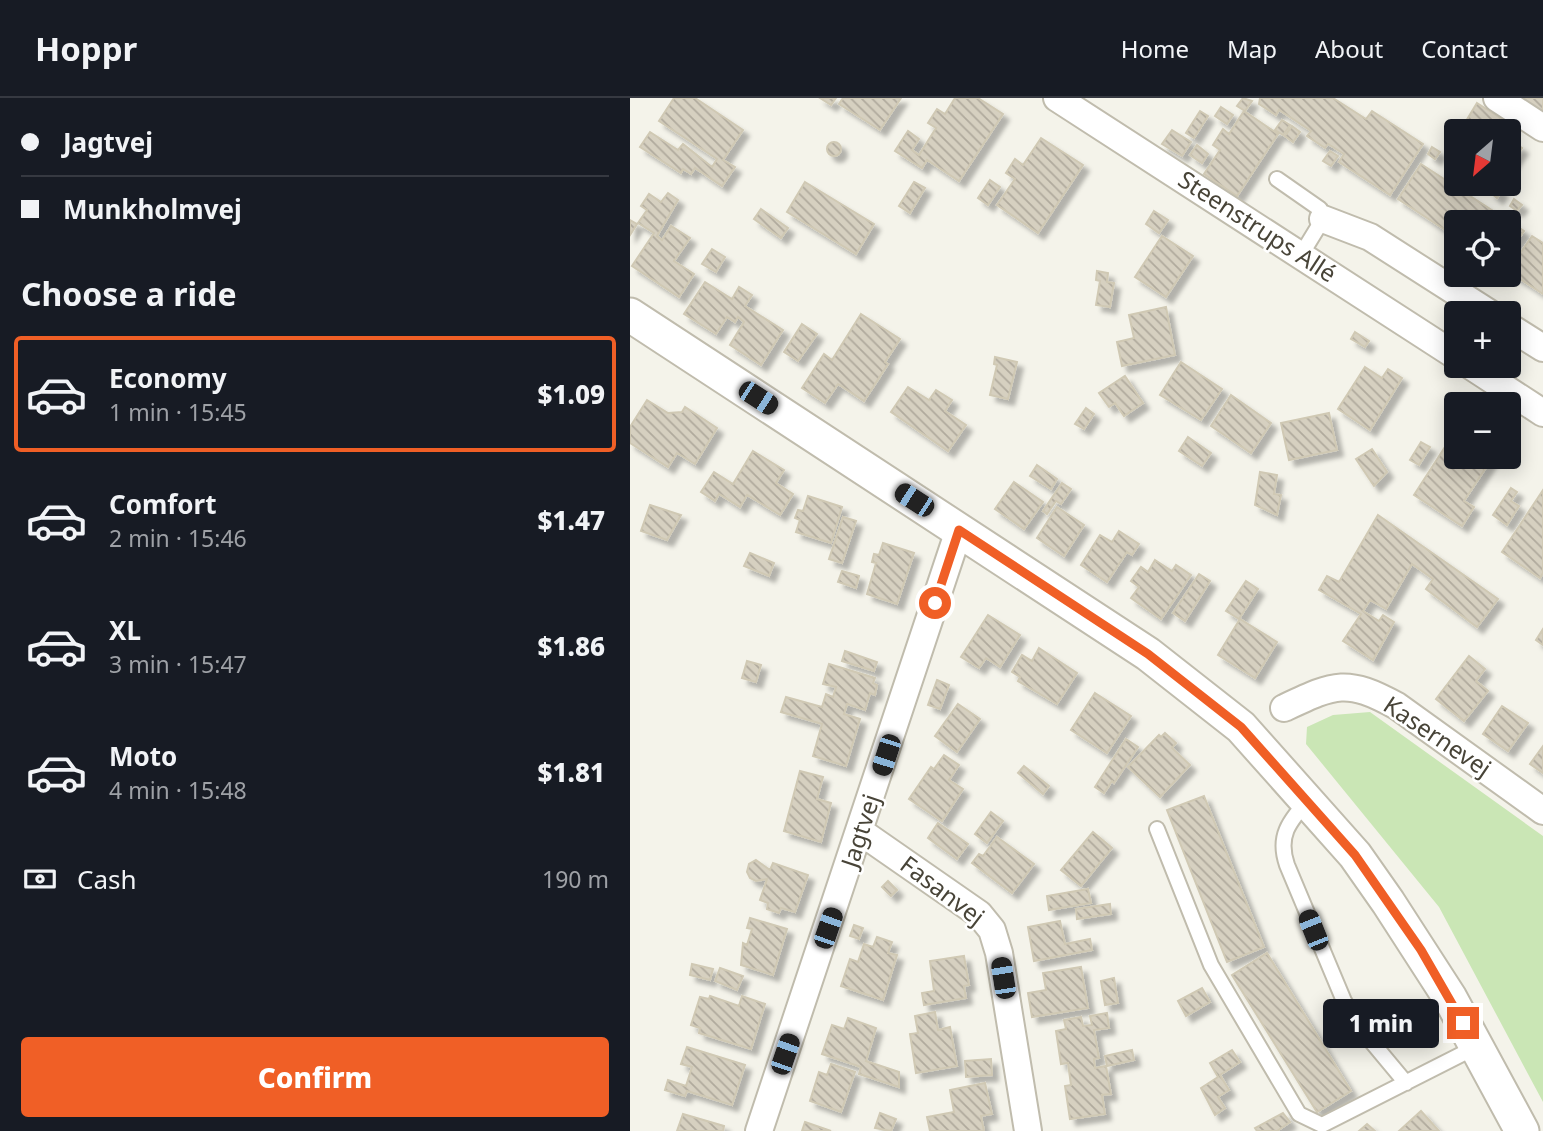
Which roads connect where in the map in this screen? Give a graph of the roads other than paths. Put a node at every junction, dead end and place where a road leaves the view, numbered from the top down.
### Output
1 (1057, 98) edge
2 (1497, 98) edge
3 (1543, 128) edge
4 (1277, 179) dead end
5 (1323, 219) junction
6 (1301, 255) junction
7 (1470, 301) edge
8 (630, 315) edge
9 (1521, 334) edge
10 (1444, 348) edge
11 (1543, 348) edge
12 (1489, 378) edge
13 (1543, 413) edge
14 (959, 530) junction
15 (1284, 708) dead end
16 (1308, 800) junction
17 (1543, 811) edge
18 (1157, 829) dead end
19 (861, 832) junction
20 (1476, 1047) junction
21 (1406, 1083) junction
22 (759, 1131) edge
23 (1028, 1131) edge
24 (1522, 1131) edge

1 - 6 street, Steenstrups Allé
2 - 3 street
4 - 5 lane
5 - 6 lane
5 - 7 street
6 - 10 street, Steenstrups Allé
8 - 14 street
9 - 11 street
12 - 13 street
14 - 16 street
14 - 19 street, Jagtvej
15 - 17 street, Kasernevej
16 - 20 street
16 - 21 lane
18 - 21 lane
19 - 22 street, Jagtvej
19 - 23 street, Fasanvej
20 - 21 lane
20 - 24 street

